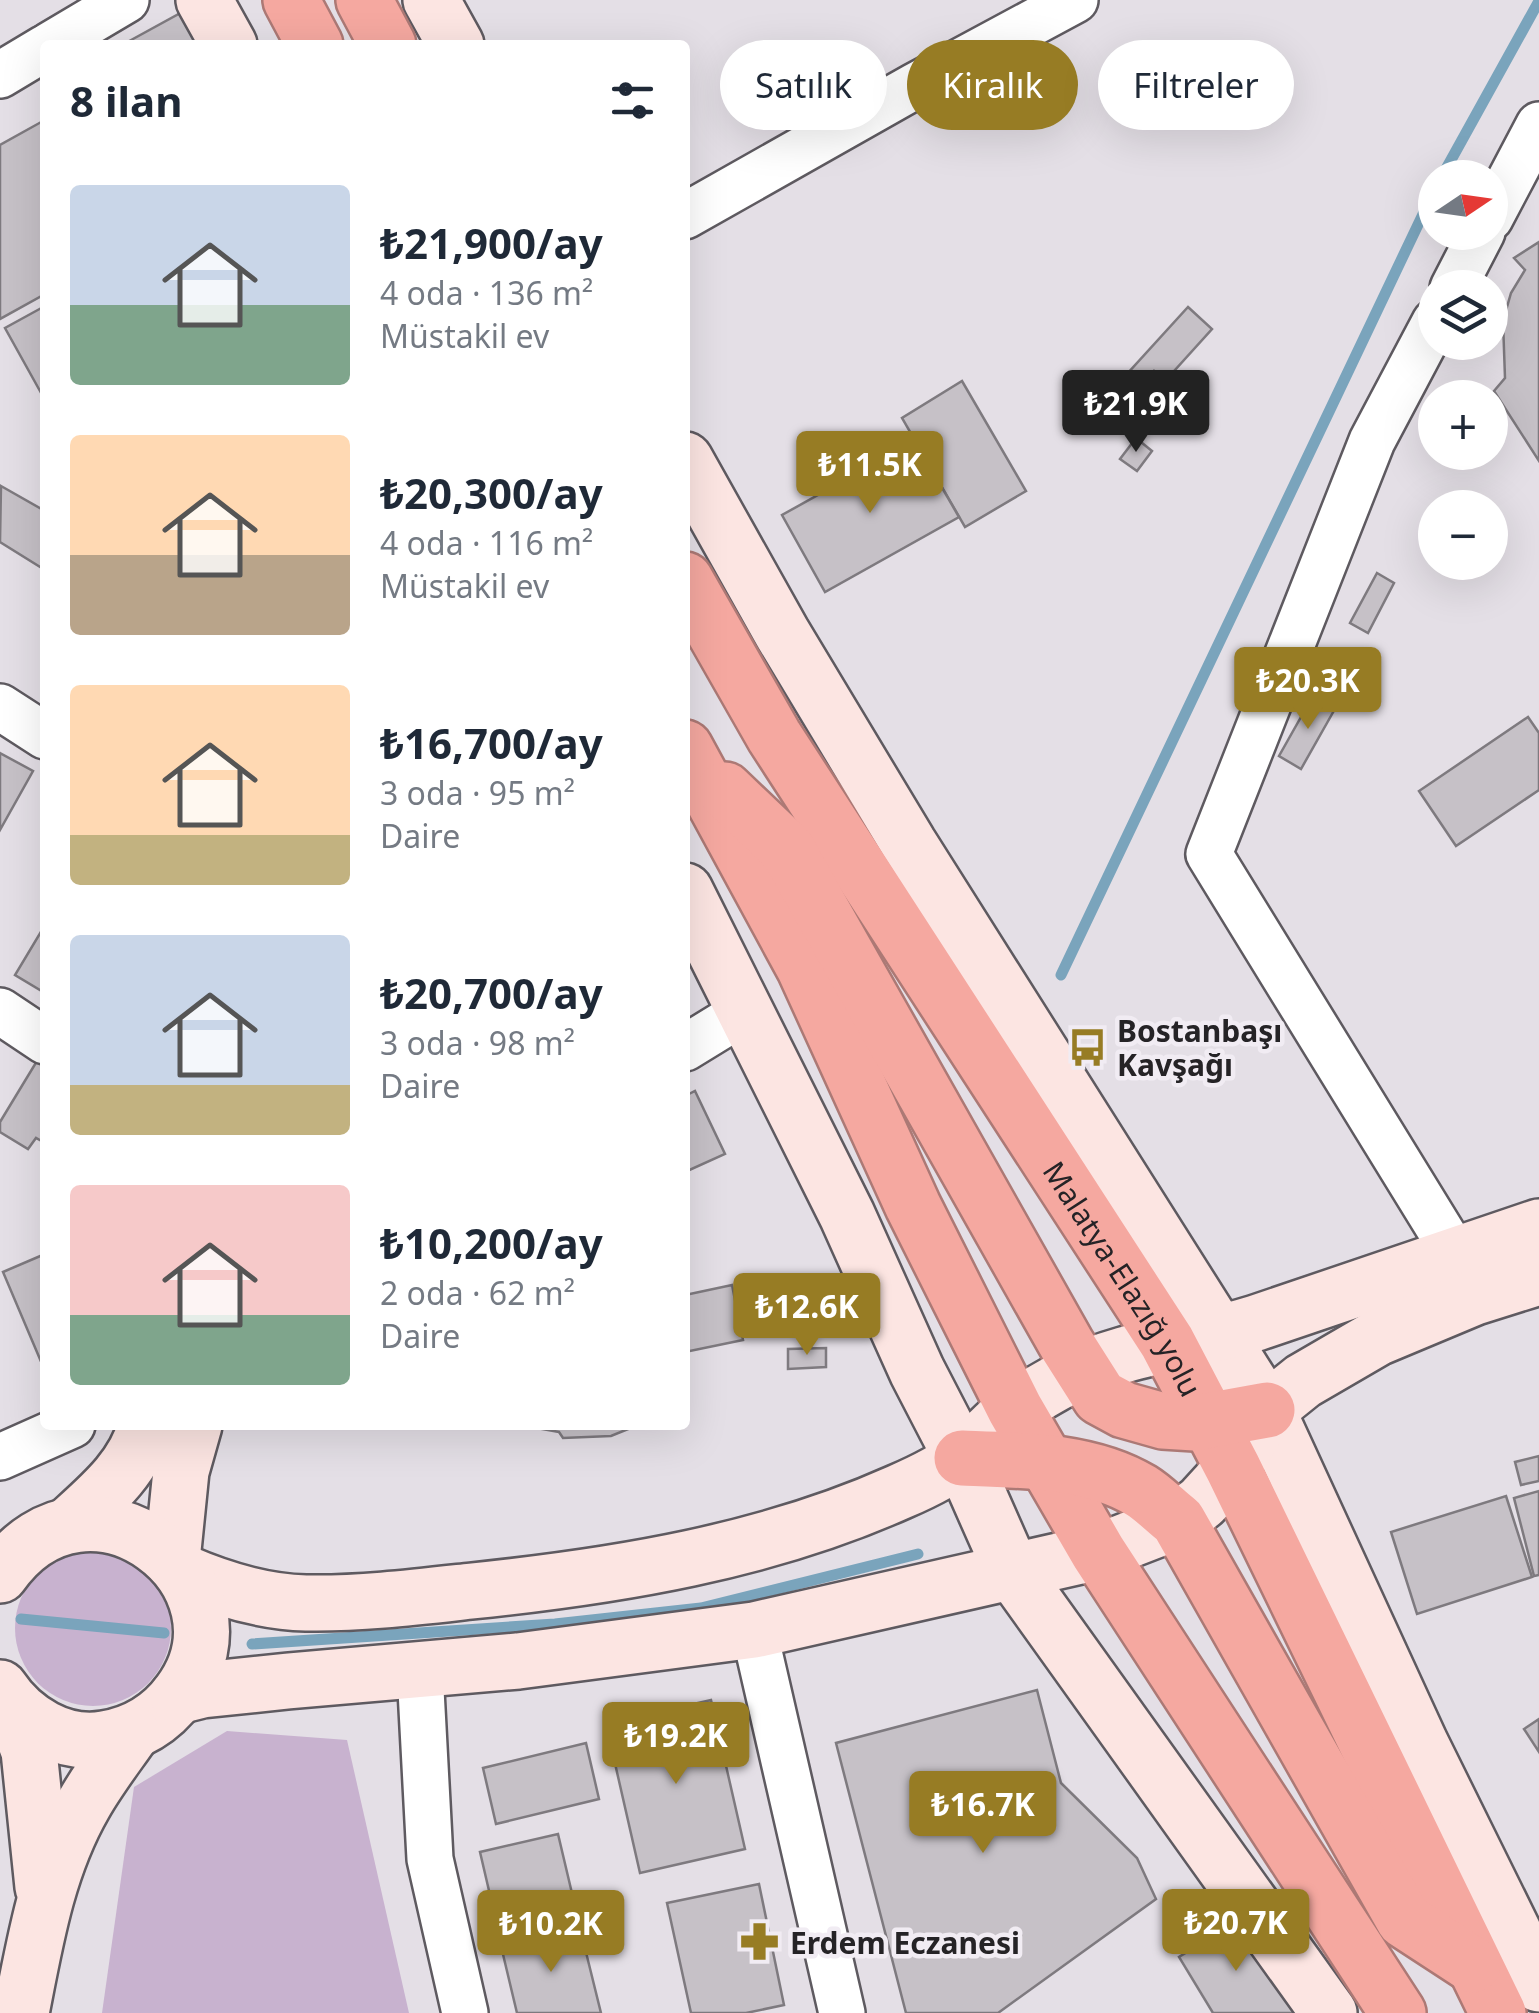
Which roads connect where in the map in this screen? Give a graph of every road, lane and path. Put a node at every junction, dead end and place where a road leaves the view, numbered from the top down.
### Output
1 (126, 0) edge
2 (204, 0) edge
3 (274, 0) edge
4 (291, 0) edge
5 (364, 0) edge
6 (431, 0) edge
7 (1049, 6) edge
8 (58, 40) edge
9 (226, 40) edge
10 (301, 40) edge
11 (312, 40) edge
12 (385, 40) edge
13 (453, 40) edge
14 (40, 51) edge
15 (0, 74) edge
16 (1539, 125) edge
17 (1508, 184) edge
18 (690, 213) edge
19 (1418, 354) edge
20 (690, 469) edge
21 (690, 589) edge
22 (0, 707) edge
23 (40, 733) edge
24 (690, 756) edge
25 (690, 758) edge
26 (690, 901) edge
27 (747, 1010) junction
28 (0, 1011) edge
29 (40, 1038) edge
30 (690, 1045) edge
31 (1539, 1226) edge
32 (1465, 1276) junction
33 (1539, 1277) edge
34 (1175, 1326) junction
35 (1074, 1358) junction
36 (1015, 1409) junction
37 (1267, 1410) junction
38 (1209, 1420) junction
39 (61, 1430) edge
40 (144, 1430) edge
41 (193, 1430) edge
42 (0, 1457) edge
43 (962, 1458) junction
44 (1046, 1463) junction
45 (1233, 1468) junction
46 (69, 1525) junction
47 (1183, 1531) junction
48 (4, 1563) edge
49 (177, 1566) junction
50 (1108, 1566) junction
51 (1011, 1569) junction
52 (754, 1630) junction
53 (420, 1671) junction
54 (178, 1696) junction
55 (6, 1697) edge
56 (132, 1732) junction
57 (44, 1900) junction
58 (1518, 1956) edge
59 (21, 2013) edge
60 (465, 2013) edge
61 (842, 2013) edge
62 (1329, 2013) edge
63 (1398, 2013) edge
64 (1498, 2013) edge

1 - 8 street
2 - 9 main road
3 - 10 main road
4 - 11 highway
5 - 12 highway
6 - 13 main road
7 - 18 street
14 - 15 street
16 - 17 street
19 - 32 street
20 - 34 main road
21 - 34 highway, Malatya-Elazığ yolu
22 - 23 street
24 - 35 highway
25 - 36 highway
26 - 27 main road
27 - 30 street
27 - 43 main road
28 - 29 street
31 - 32 main road
32 - 33 main road
32 - 34 main road
32 - 37 main road
34 - 35 main road
34 - 37 main road
34 - 38 highway, Malatya-Elazığ yolu
35 - 36 main road
35 - 38 highway
36 - 43 main road
36 - 44 highway
37 - 38 highway
37 - 45 main road
37 - 58 main road
38 - 45 highway, Malatya-Elazığ yolu
39 - 42 street
40 - 46 main road
41 - 49 main road
43 - 44 highway
43 - 49 main road
43 - 51 main road
44 - 47 highway
44 - 50 highway
45 - 47 main road
45 - 58 highway, Malatya-Elazığ yolu
46 - 48 main road
46 - 49 main road
47 - 50 main road
47 - 58 highway
49 - 54 main road
50 - 51 main road
50 - 63 highway
51 - 52 main road
51 - 62 main road
52 - 53 main road
52 - 61 street
53 - 54 main road
53 - 60 street
54 - 56 main road
55 - 56 main road
55 - 57 main road
56 - 57 main road
57 - 59 main road
58 - 64 highway, Malatya-Elazığ yolu

